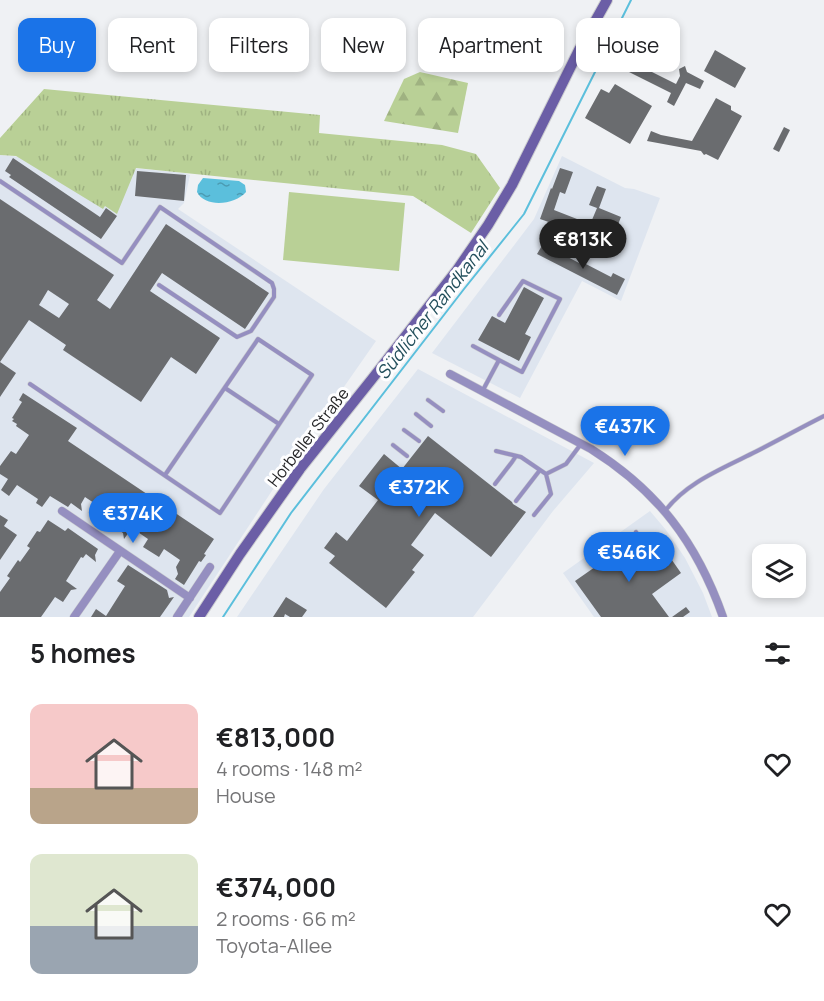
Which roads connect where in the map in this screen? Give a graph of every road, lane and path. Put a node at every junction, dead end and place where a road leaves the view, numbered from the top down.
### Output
1 (607, 0) edge
2 (0, 181) edge
3 (159, 285) dead end
4 (499, 315) dead end
5 (473, 346) dead end
6 (499, 360) junction
7 (450, 374) dead end
8 (30, 384) dead end
9 (225, 388) junction
10 (482, 391) junction
11 (428, 400) dead end
12 (443, 411) dead end
13 (416, 414) dead end
14 (824, 416) edge
15 (279, 424) junction
16 (431, 426) dead end
17 (404, 430) dead end
18 (419, 441) dead end
19 (581, 443) junction
20 (393, 445) dead end
21 (496, 451) dead end
22 (407, 456) dead end
23 (516, 456) junction
24 (540, 470) junction
25 (546, 474) junction
26 (165, 475) junction
27 (495, 484) dead end
28 (516, 501) dead end
29 (665, 511) junction
30 (62, 512) dead end
31 (534, 515) dead end
32 (636, 532) dead end
33 (645, 546) dead end
34 (120, 551) junction
35 (210, 567) dead end
36 (190, 598) junction
37 (74, 617) edge
38 (177, 617) edge
39 (199, 617) edge
40 (723, 617) edge

1 - 39 main road, Horbeller Straße
2 - 3 lane
4 - 6 lane
5 - 6 lane
6 - 10 lane
7 - 10 street
8 - 26 lane
9 - 15 lane
9 - 15 lane
9 - 26 lane
10 - 19 street
11 - 12 lane
13 - 16 lane
14 - 29 lane
15 - 26 lane
17 - 18 lane
19 - 25 lane
19 - 29 street
20 - 22 lane
21 - 23 lane
23 - 24 lane
23 - 27 lane
24 - 25 lane
24 - 28 lane
25 - 31 lane
29 - 40 street
30 - 34 street
32 - 33 lane
34 - 36 street
34 - 37 street
35 - 36 street
36 - 38 street

